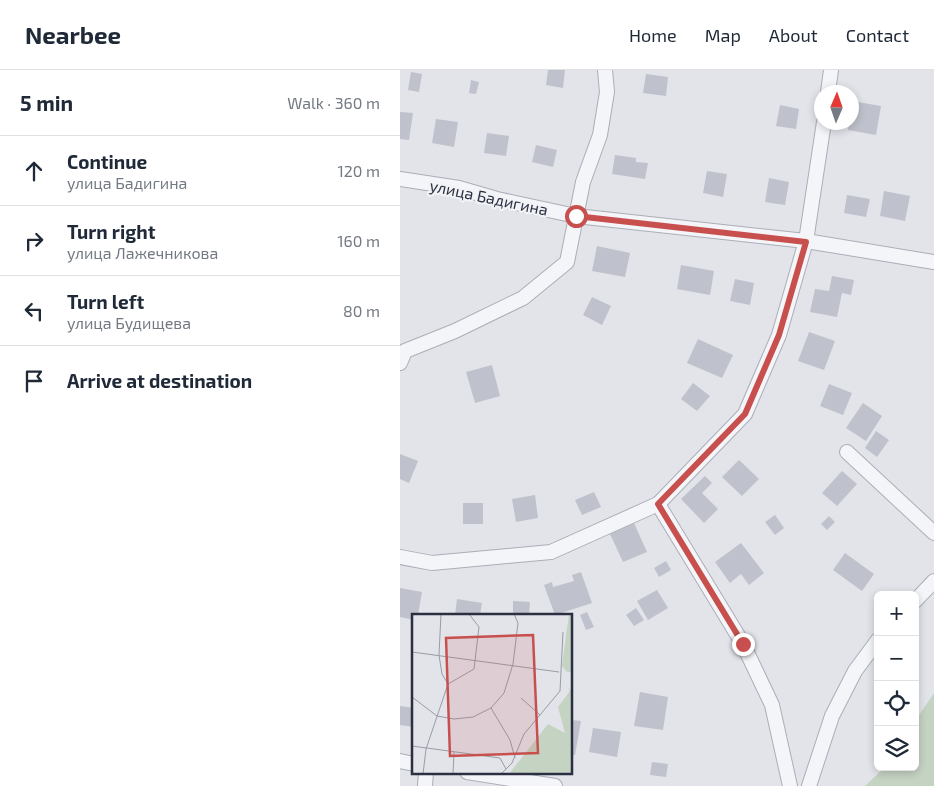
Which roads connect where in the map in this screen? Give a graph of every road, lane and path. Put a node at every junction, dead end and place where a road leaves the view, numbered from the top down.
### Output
1 (605, 70) edge
2 (832, 70) edge
3 (829, 85) edge
4 (823, 130) edge
5 (400, 179) edge
6 (576, 216) junction
7 (806, 242) junction
8 (934, 262) edge
9 (402, 352) edge
10 (847, 452) dead end
11 (658, 504) junction
12 (934, 532) edge
13 (400, 557) edge
14 (934, 581) edge
15 (919, 597) edge
16 (874, 645) edge
17 (479, 774) edge
18 (555, 786) edge
19 (790, 786) edge
20 (809, 786) edge

1 - 6 street
2 - 3 street
4 - 7 street
5 - 6 street, улица Бадигина
6 - 7 street, улица Бадигина
6 - 9 street
7 - 8 street, улица Бадигина
7 - 11 street
10 - 12 street
11 - 13 street
11 - 19 street
14 - 15 street
16 - 20 street
17 - 18 street

